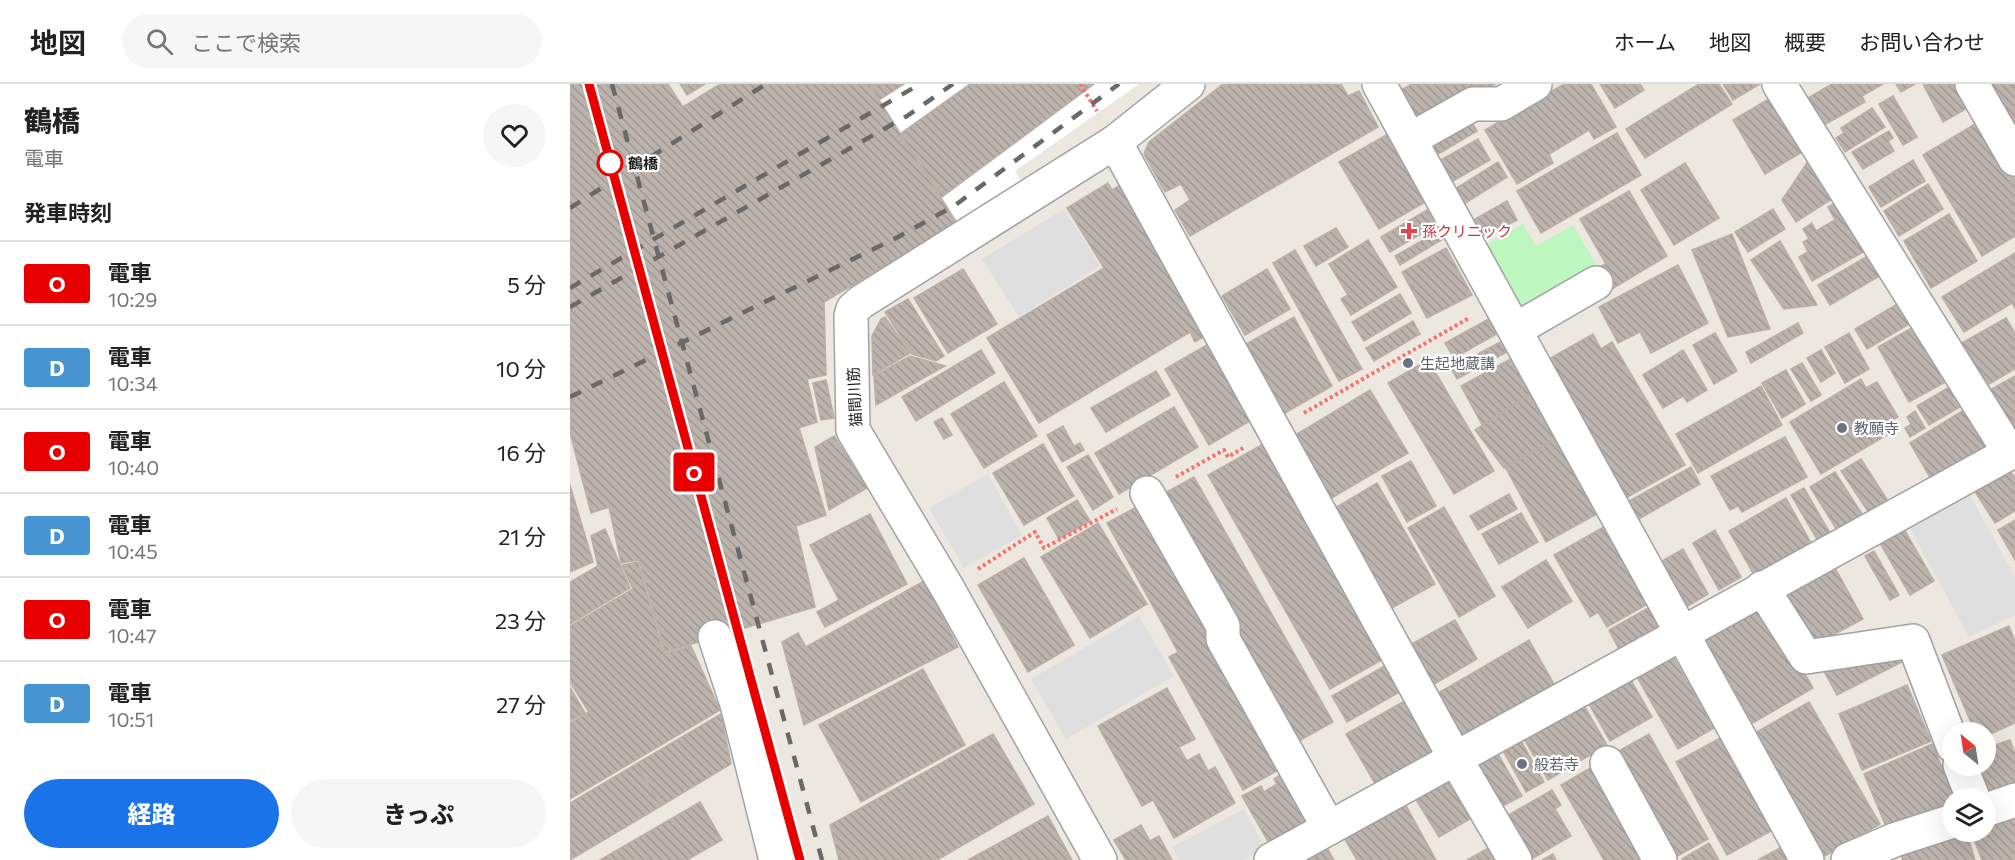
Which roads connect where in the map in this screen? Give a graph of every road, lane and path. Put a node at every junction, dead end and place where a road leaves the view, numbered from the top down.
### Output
1 (1080, 84) edge
2 (1188, 84) edge
3 (1379, 84) edge
4 (1535, 84) edge
5 (1779, 84) edge
6 (1972, 84) edge
7 (1098, 113) dead end
8 (1411, 139) junction
9 (1115, 142) junction
10 (2015, 159) edge
11 (1596, 283) dead end
12 (1498, 301) junction
13 (1515, 330) junction
14 (1275, 430) junction
15 (2012, 451) edge
16 (1147, 493) junction
17 (948, 588) junction
18 (1762, 588) junction
19 (1681, 633) junction
20 (715, 637) dead end
21 (1944, 722) edge
22 (1455, 758) junction
23 (1607, 763) dead end
24 (2015, 800) edge
25 (1996, 807) edge
26 (1942, 825) edge
27 (1329, 828) junction
28 (776, 860) edge
29 (1100, 860) edge
30 (1271, 860) edge
31 (1515, 860) edge
32 (1660, 860) edge
33 (1807, 860) edge
34 (1848, 860) edge

1 - 7 path
2 - 9 street, 猫間川筋
3 - 8 street
4 - 8 street
5 - 15 street
6 - 10 street
8 - 12 street
9 - 14 street
9 - 17 street, 猫間川筋
11 - 13 street
12 - 13 street
12 - 14 path
13 - 19 street
14 - 16 path
14 - 22 street
15 - 18 street
16 - 17 path
16 - 27 street
17 - 29 street, 猫間川筋
18 - 19 street
18 - 21 street
19 - 22 street
19 - 33 street
20 - 28 street
22 - 27 street
22 - 31 street
23 - 32 street
24 - 25 street
26 - 34 street
27 - 30 street

